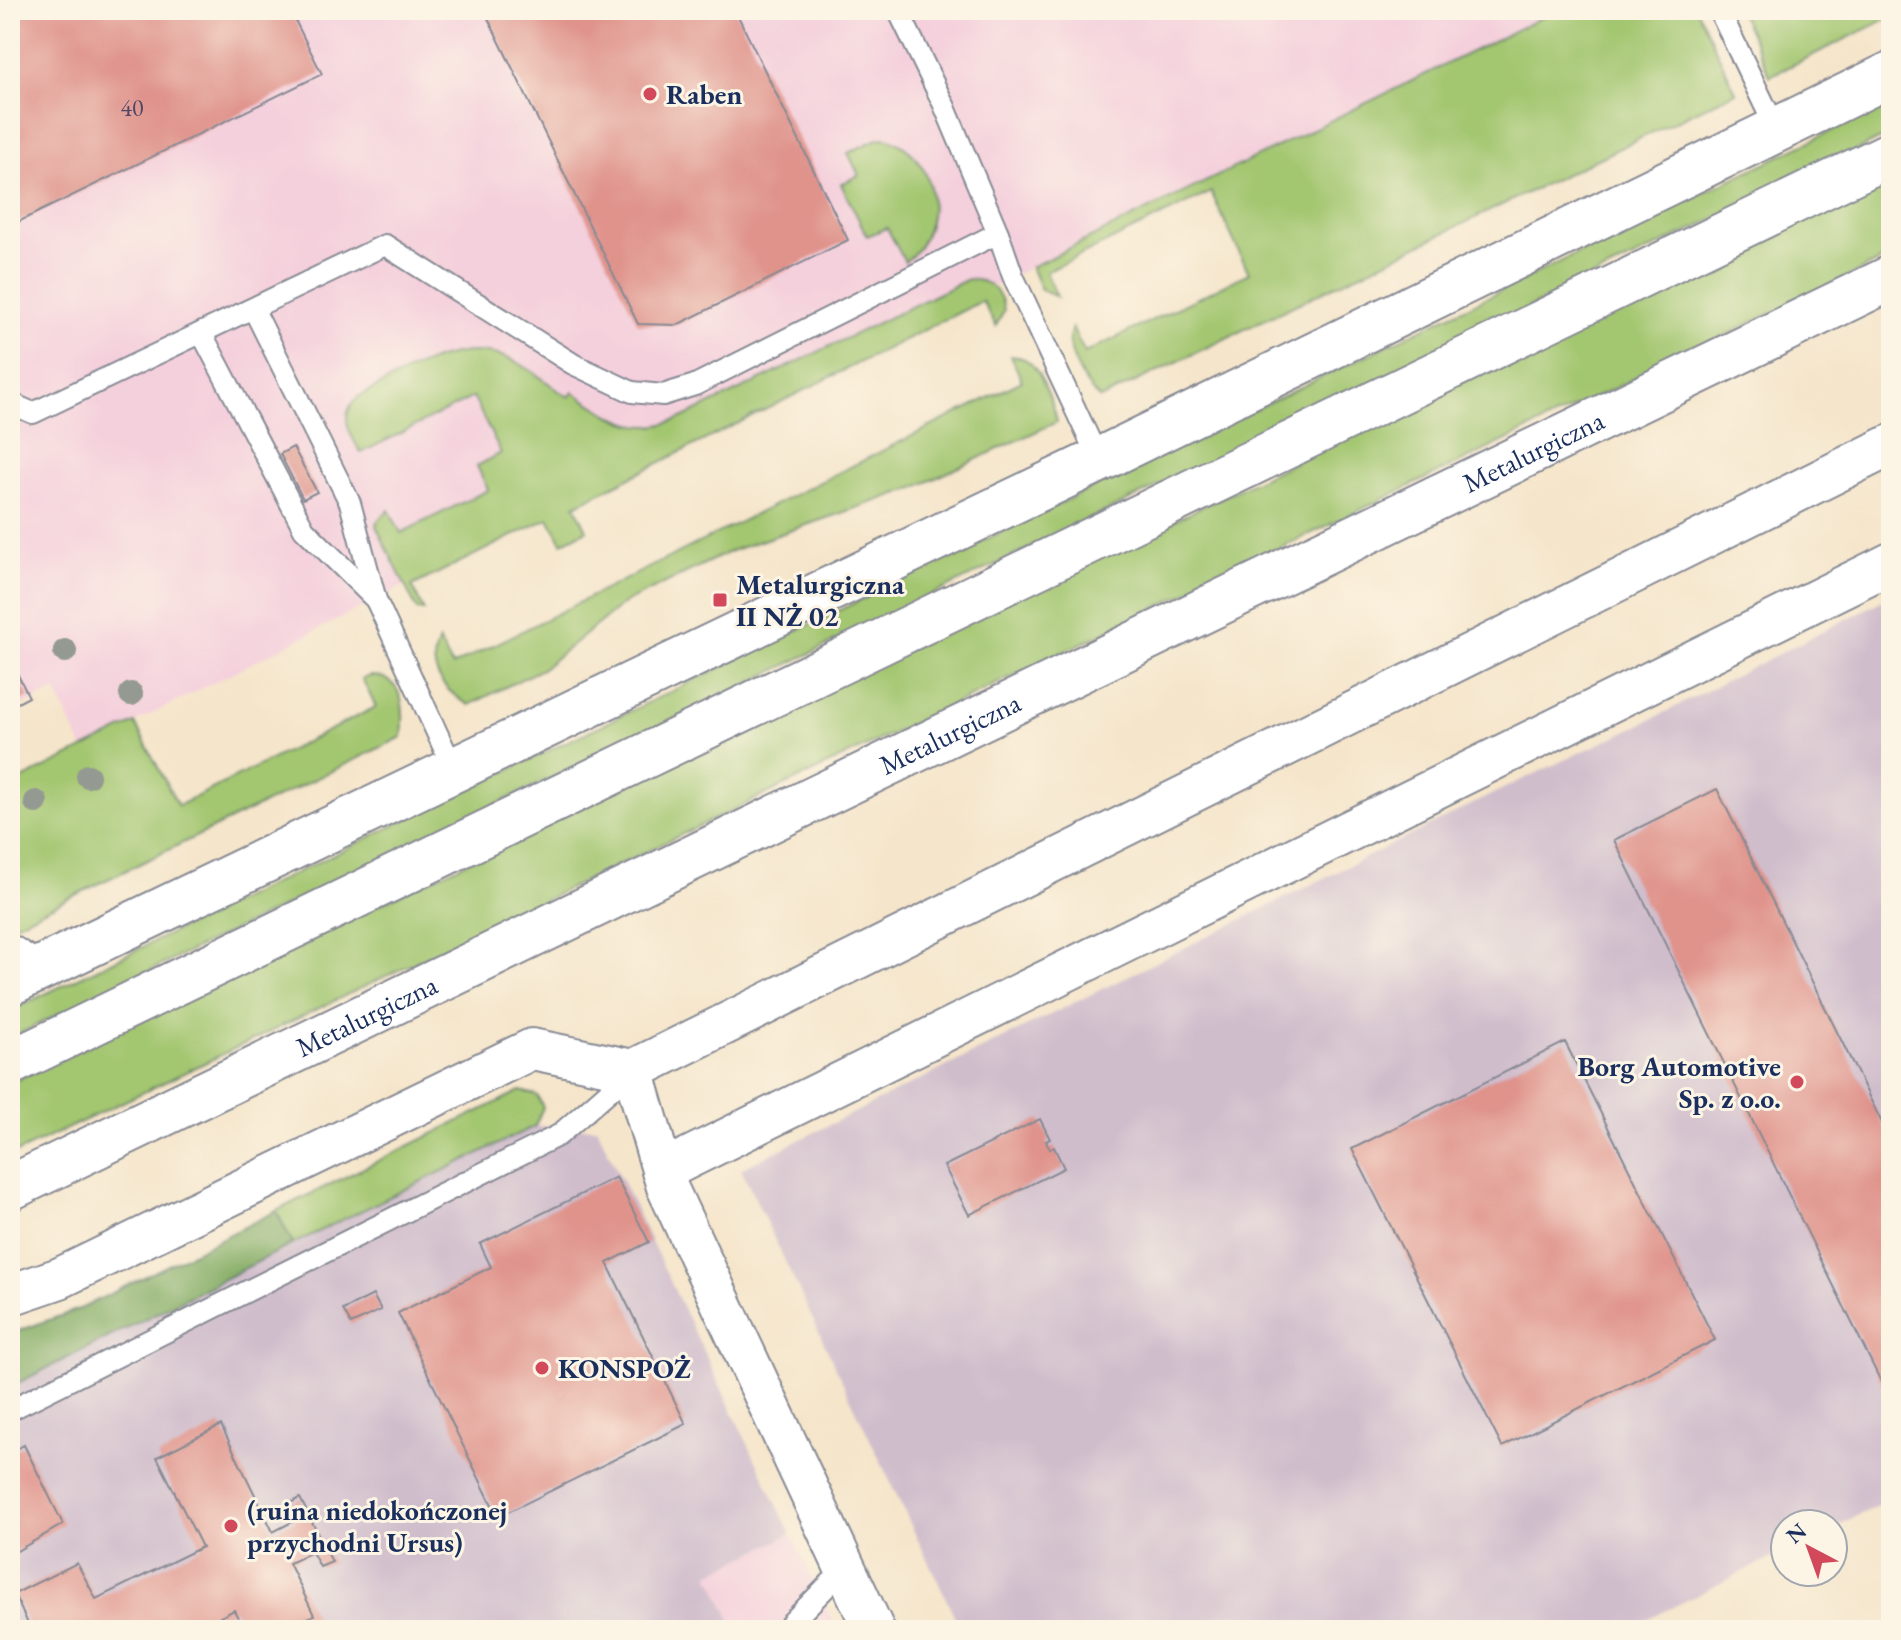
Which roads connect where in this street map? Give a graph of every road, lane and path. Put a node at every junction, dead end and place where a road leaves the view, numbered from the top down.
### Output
1 (898, 10) edge
2 (1719, 10) edge
3 (1891, 74) edge
4 (1777, 131) junction
5 (1891, 154) edge
6 (998, 233) junction
7 (1891, 278) edge
8 (254, 310) junction
9 (202, 334) junction
10 (10, 403) edge
11 (1891, 445) edge
12 (1099, 460) junction
13 (1891, 563) edge
14 (376, 600) junction
15 (454, 770) junction
16 (10, 944) edge
17 (28, 975) edge
18 (10, 1063) edge
19 (633, 1070) junction
20 (662, 1171) junction
21 (10, 1188) edge
22 (10, 1295) edge
23 (10, 1410) edge
24 (845, 1568) junction
25 (794, 1628) edge
26 (874, 1630) edge

1 - 6 lane
2 - 4 lane
3 - 4 main road
4 - 12 main road
5 - 18 main road
6 - 8 lane
6 - 12 lane
7 - 21 main road, Metalurgiczna
8 - 9 lane
8 - 14 lane
9 - 10 lane
9 - 14 lane
11 - 19 street
12 - 15 main road
13 - 20 street
14 - 15 lane
15 - 17 main road
16 - 17 lane
19 - 20 street
19 - 22 street
19 - 23 lane
20 - 24 street
24 - 25 lane
24 - 26 street

